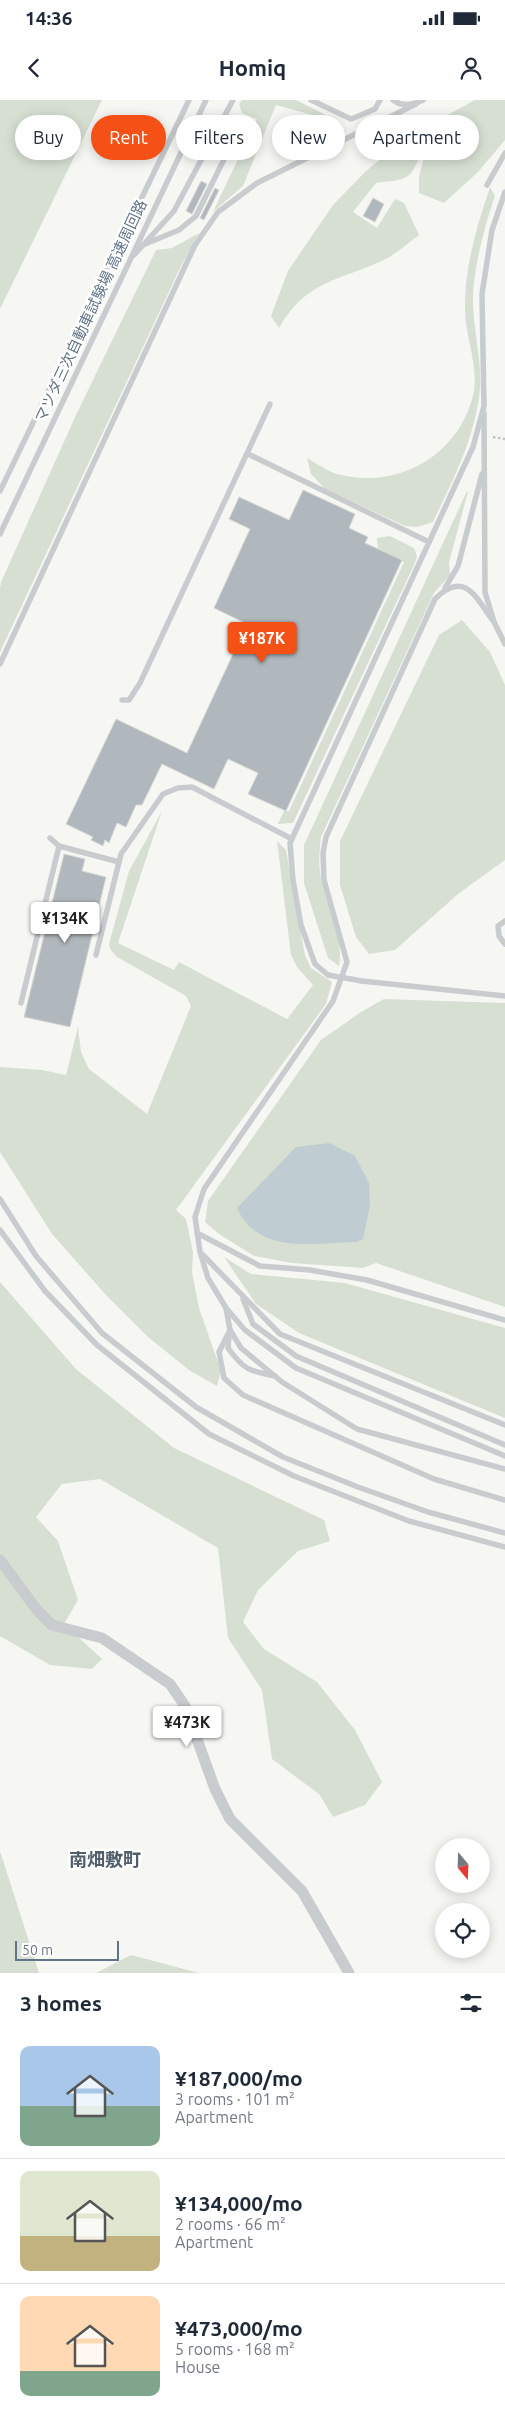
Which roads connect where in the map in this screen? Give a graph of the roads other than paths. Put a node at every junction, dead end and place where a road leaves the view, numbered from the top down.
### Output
1 (189, 100) edge
2 (206, 100) edge
3 (233, 100) edge
4 (311, 100) edge
5 (380, 100) edge
6 (393, 100) edge
7 (424, 100) edge
8 (416, 104) junction
9 (505, 153) edge
10 (224, 160) edge
11 (487, 185) dead end
12 (505, 192) edge
13 (143, 245) junction
14 (129, 260) junction
15 (270, 404) dead end
16 (484, 406) junction
17 (248, 454) junction
18 (484, 465) junction
19 (0, 491) edge
20 (0, 534) edge
21 (429, 542) junction
22 (445, 588) junction
23 (494, 622) junction
24 (505, 644) edge
25 (0, 664) edge
26 (122, 700) dead end
27 (50, 838) dead end
28 (292, 839) junction
29 (59, 846) junction
30 (120, 862) junction
31 (505, 921) edge
32 (505, 944) edge
33 (96, 955) dead end
34 (505, 996) edge
35 (21, 1003) dead end
36 (0, 1199) edge
37 (0, 1230) edge
38 (197, 1233) junction
39 (200, 1252) junction
40 (242, 1296) junction
41 (226, 1308) junction
42 (505, 1320) edge
43 (230, 1330) junction
44 (276, 1376) junction
45 (505, 1425) edge
46 (505, 1445) edge
47 (505, 1456) edge
48 (505, 1469) edge
49 (505, 1500) edge
50 (505, 1533) edge
51 (505, 1547) edge
52 (0, 1560) edge
53 (349, 1973) edge

1 - 19 lane
2 - 14 lane, マツダ三次自動車試験場 高速周回路
3 - 13 lane
4 - 5 lane
6 - 8 lane
7 - 8 lane
8 - 25 lane
9 - 11 lane
10 - 13 lane
12 - 16 lane
13 - 14 lane
14 - 20 lane, マツダ三次自動車試験場 高速周回路
15 - 17 lane
16 - 18 lane
16 - 21 lane
17 - 21 lane
17 - 26 lane
18 - 22 lane
18 - 23 lane
21 - 28 lane
22 - 23 lane
22 - 38 lane
23 - 24 lane
27 - 29 lane
28 - 30 lane
28 - 34 lane, bridge
29 - 30 lane
29 - 35 lane
30 - 33 lane
31 - 32 lane
36 - 50 lane
37 - 51 lane
38 - 39 lane
38 - 42 lane
39 - 40 lane
39 - 41 lane
40 - 45 lane
40 - 46 lane
41 - 43 lane
41 - 47 lane
43 - 44 lane
43 - 44 lane
43 - 49 lane
44 - 48 lane
52 - 53 street

